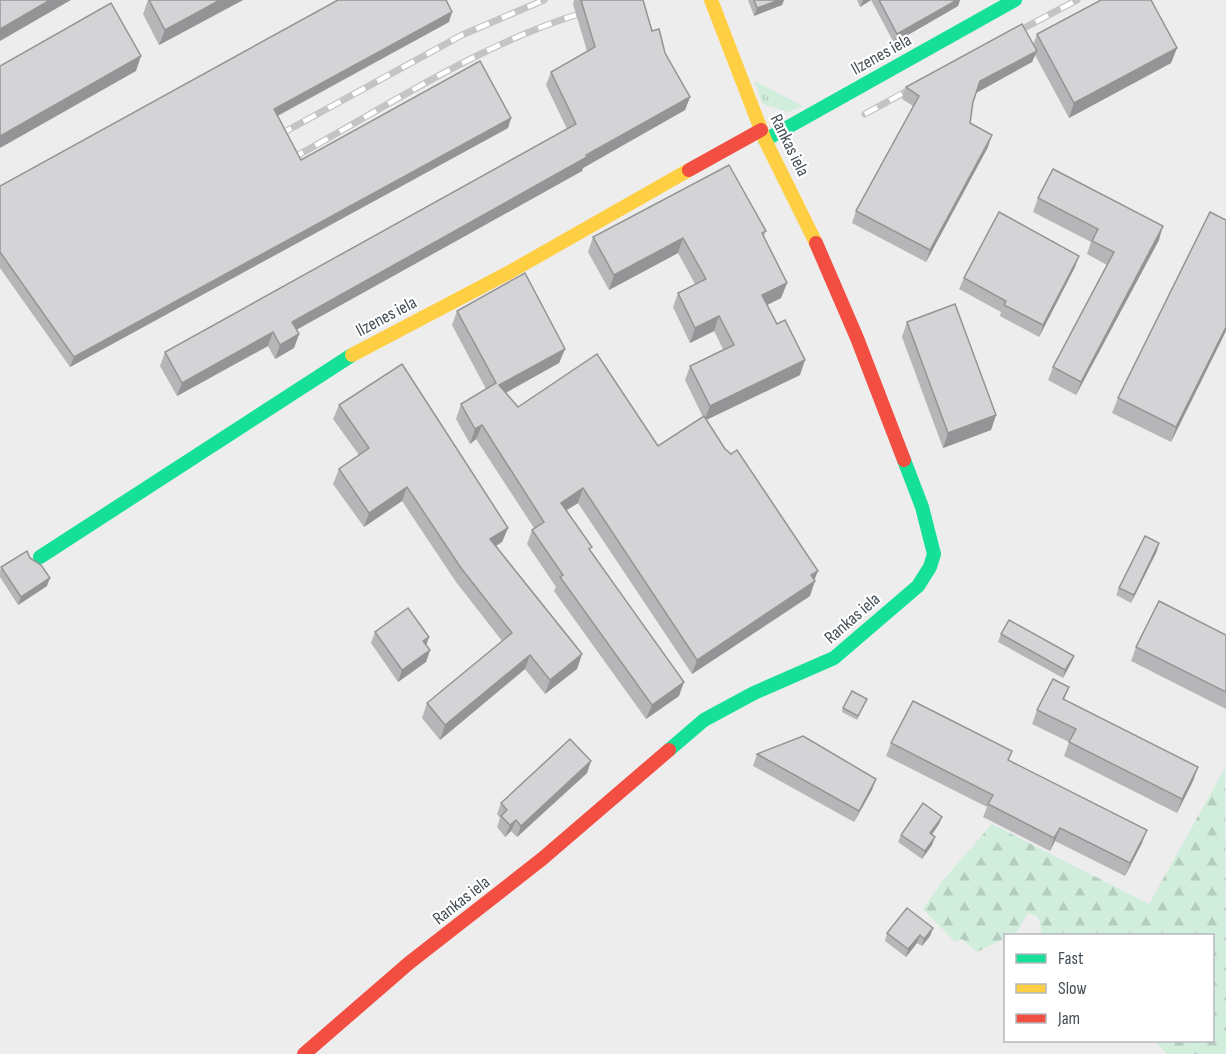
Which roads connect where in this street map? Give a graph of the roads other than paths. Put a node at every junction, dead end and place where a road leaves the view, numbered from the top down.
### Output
1 (711, 0) edge
2 (1015, 0) edge
3 (763, 135) junction
4 (40, 557) dead end
5 (303, 1054) edge

1 - 3 street, Rankas iela
2 - 3 street, Ilzenes iela
3 - 4 street, Ilzenes iela
3 - 5 street, Rankas iela

